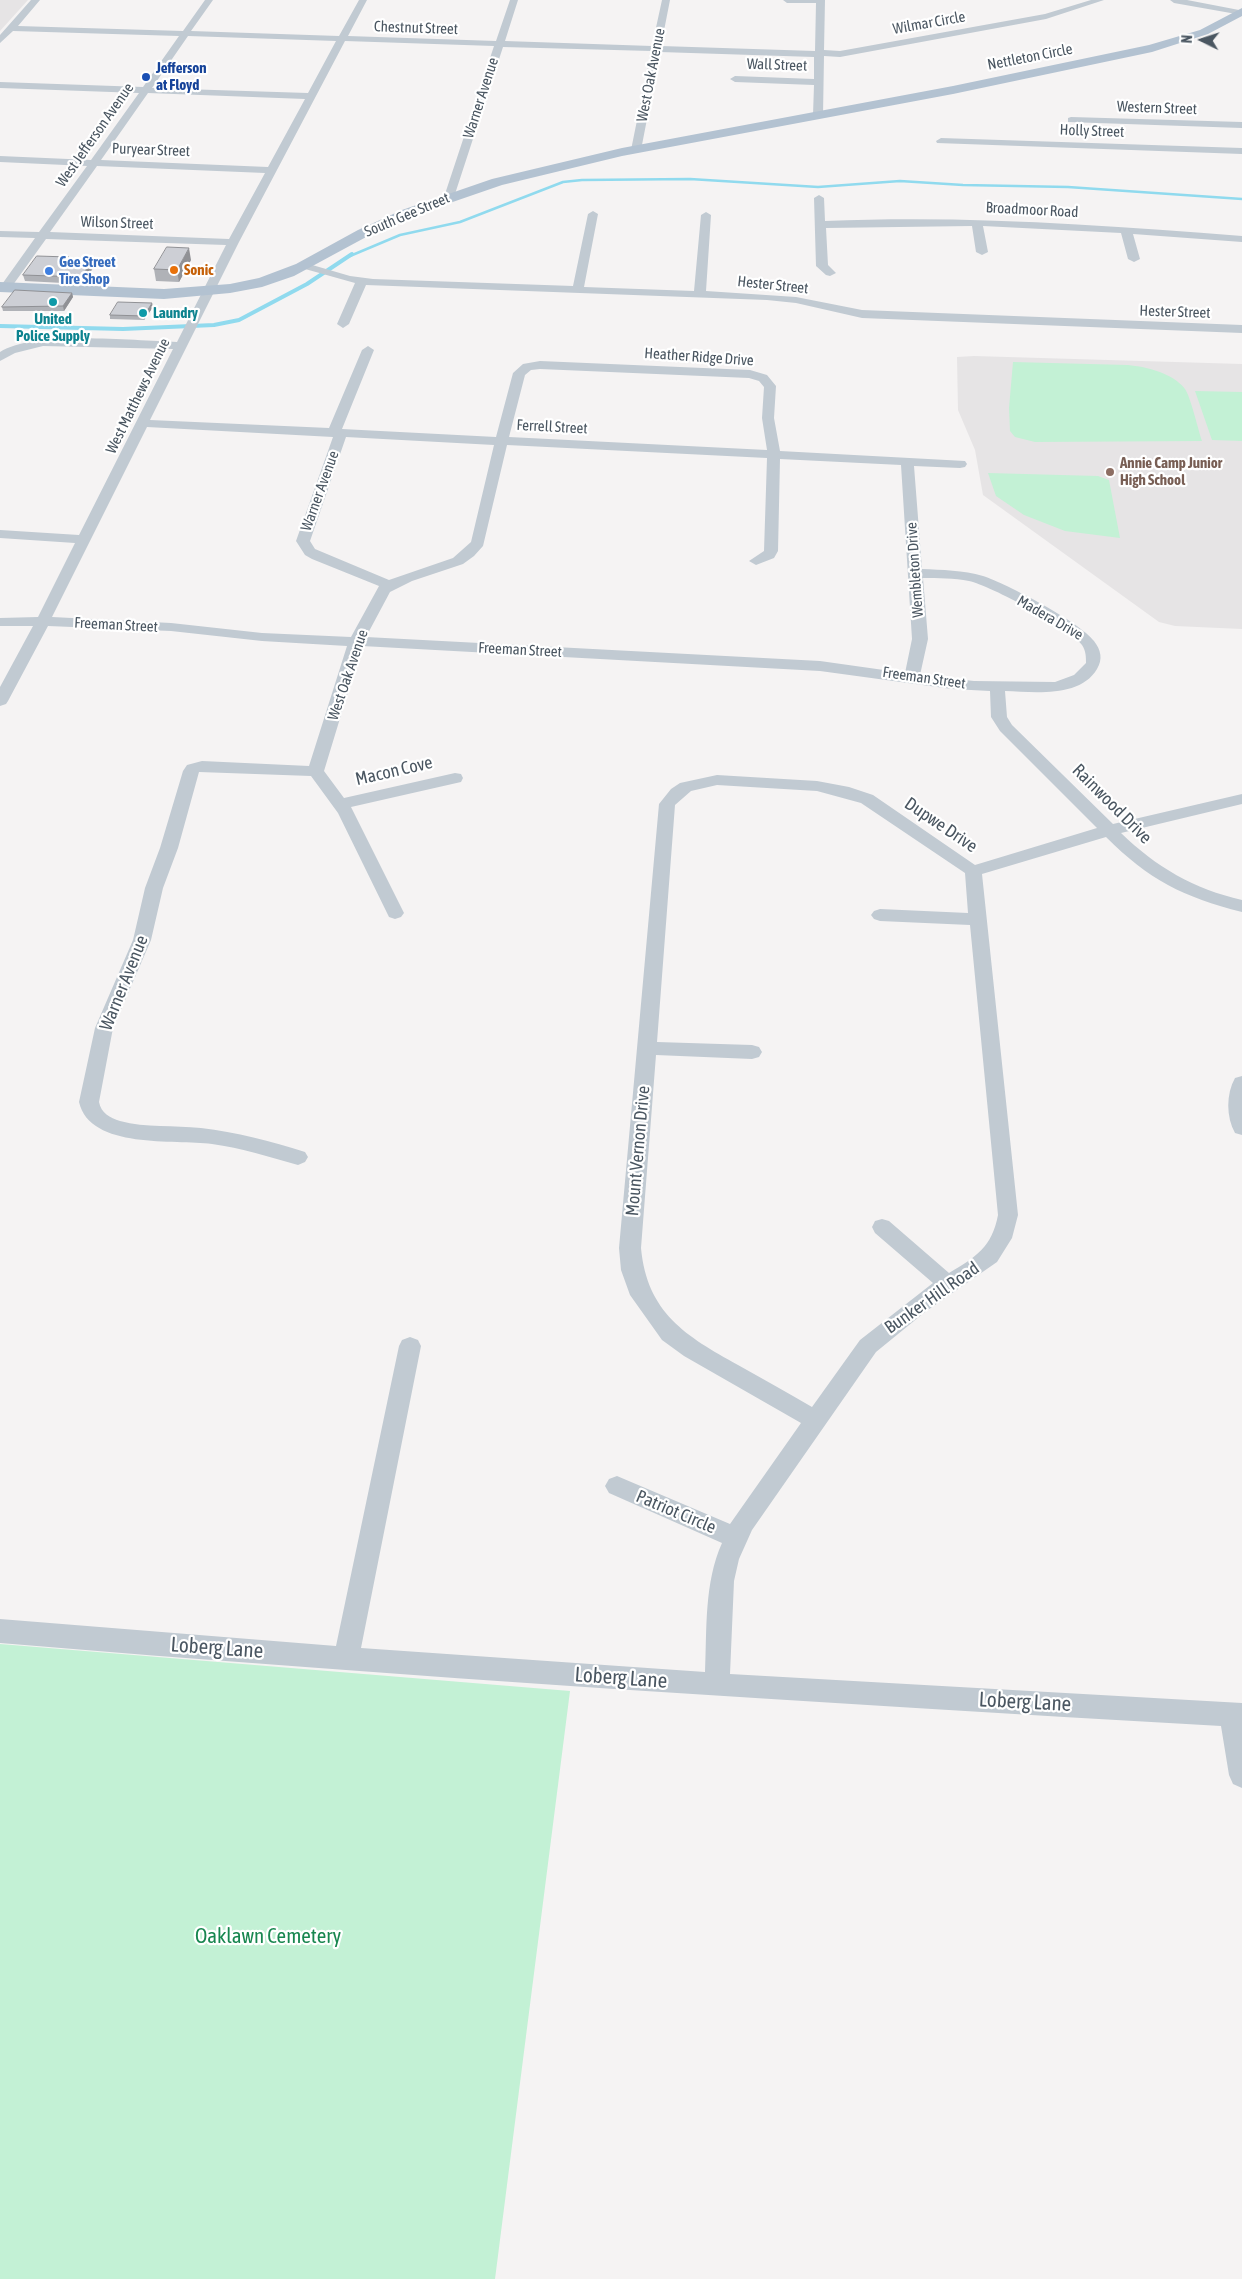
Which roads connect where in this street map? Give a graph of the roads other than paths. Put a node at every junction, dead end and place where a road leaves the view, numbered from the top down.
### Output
1 (36, 0) edge
2 (209, 0) edge
3 (362, 0) edge
4 (514, 0) edge
5 (666, 0) edge
6 (787, 0) edge
7 (1100, 0) edge
8 (1174, 0) edge
9 (823, 1) edge
10 (1241, 12) edge
11 (11, 28) junction
12 (185, 34) junction
13 (342, 39) junction
14 (0, 40) edge
15 (498, 44) junction
16 (656, 49) junction
17 (819, 54) junction
18 (735, 79) dead end
19 (818, 82) junction
20 (0, 85) edge
21 (145, 90) junction
22 (311, 96) junction
23 (818, 115) junction
24 (1071, 120) dead end
25 (1242, 125) edge
26 (941, 141) dead end
27 (636, 150) junction
28 (1242, 151) edge
29 (0, 158) edge
30 (94, 162) junction
31 (271, 170) junction
32 (449, 197) junction
33 (819, 198) dead end
34 (594, 214) dead end
35 (706, 215) dead end
36 (977, 223) junction
37 (820, 225) junction
38 (1126, 230) junction
39 (0, 234) edge
40 (43, 236) junction
41 (1242, 239) edge
42 (233, 242) junction
43 (982, 252) dead end
44 (1134, 259) dead end
45 (308, 267) junction
46 (830, 273) dead end
47 (362, 281) junction
48 (3, 287) edge
49 (578, 290) junction
50 (208, 292) junction
51 (700, 294) junction
52 (343, 324) dead end
53 (1242, 329) edge
54 (183, 341) junction
55 (368, 350) dead end
56 (0, 357) edge
57 (143, 423) junction
58 (338, 433) junction
59 (502, 441) junction
60 (774, 454) junction
61 (907, 461) junction
62 (960, 464) dead end
63 (0, 534) edge
64 (84, 539) junction
65 (756, 561) dead end
66 (915, 573) junction
67 (390, 585) junction
68 (43, 621) junction
69 (0, 622) edge
70 (356, 642) junction
71 (912, 677) junction
72 (996, 686) junction
73 (0, 701) edge
74 (316, 771) junction
75 (455, 778) dead end
76 (676, 793) joint
77 (1242, 799) edge
78 (342, 804) junction
79 (1110, 830) junction
80 (973, 871) junction
81 (1242, 906) edge
82 (395, 913) dead end
83 (880, 915) dead end
84 (978, 919) junction
85 (646, 1048) junction
86 (752, 1052) dead end
87 (1242, 1083) edge
88 (1242, 1128) edge
89 (298, 1157) dead end
90 (882, 1227) dead end
91 (948, 1284) junction
92 (410, 1346) dead end
93 (816, 1420) junction
94 (617, 1486) dead end
95 (736, 1538) junction
96 (0, 1631) edge
97 (346, 1658) junction
98 (717, 1685) junction
99 (1237, 1714) edge
100 (1242, 1775) edge

1 - 11 street
2 - 12 street, West Jefferson Avenue
3 - 13 street, West Matthews Avenue
4 - 15 street, Warner Avenue
5 - 16 street, West Oak Avenue
6 - 9 street
7 - 17 street, Wilmar Circle
8 - 10 street
9 - 17 street
10 - 23 main road, Nettleton Circle
11 - 12 street, Chestnut Street
11 - 14 street
12 - 13 street, Chestnut Street
12 - 21 street, West Jefferson Avenue
13 - 15 street, Chestnut Street
13 - 22 street, West Matthews Avenue
15 - 16 street, Chestnut Street
15 - 32 street, Warner Avenue
16 - 17 street, Chestnut Street
16 - 27 street, West Oak Avenue
17 - 19 street
18 - 19 street, Wall Street
19 - 23 street
20 - 21 street
21 - 22 street
21 - 30 street, West Jefferson Avenue
22 - 31 street, West Matthews Avenue
23 - 27 main road, South Gee Street
24 - 25 street, Western Street
26 - 28 street, Holly Street
27 - 32 main road, South Gee Street
29 - 30 street, Puryear Street
30 - 31 street, Puryear Street
30 - 40 street, West Jefferson Avenue
31 - 42 street, West Matthews Avenue
32 - 45 main road, South Gee Street
33 - 37 street
34 - 49 street
35 - 51 street
36 - 37 street, Broadmoor Road
36 - 38 street, Broadmoor Road
36 - 43 street
37 - 46 street
38 - 41 street, Broadmoor Road
38 - 44 street
39 - 40 street, Wilson Street
40 - 42 street, Wilson Street
40 - 48 street, West Jefferson Avenue
42 - 50 street, West Matthews Avenue
45 - 47 street, Hester Street
45 - 50 main road, South Gee Street
47 - 49 street, Hester Street
47 - 52 street
48 - 50 main road, South Gee Street
49 - 51 street, Hester Street
50 - 54 street, West Matthews Avenue
51 - 53 street, Hester Street
54 - 56 street
54 - 57 street, West Matthews Avenue
55 - 58 street
57 - 58 street, Ferrell Street
57 - 64 street, West Matthews Avenue
58 - 59 street, Ferrell Street
58 - 67 street, Warner Avenue
59 - 60 street, Ferrell Street
59 - 60 street, Heather Ridge Drive
59 - 67 street
60 - 61 street, Ferrell Street
60 - 65 street, Heather Ridge Drive
61 - 62 street, Ferrell Street
61 - 66 street, Wembleton Drive
63 - 64 street
64 - 68 street, West Matthews Avenue
66 - 71 street, Wembleton Drive
66 - 72 street, Madera Drive
67 - 70 street, West Oak Avenue
68 - 69 street, Freeman Street
68 - 70 street, Freeman Street
68 - 73 street, West Matthews Avenue
70 - 71 street, Freeman Street
70 - 74 street, West Oak Avenue
71 - 72 street, Freeman Street
72 - 79 street, Rainwood Drive
74 - 78 street
74 - 89 street, Warner Avenue
75 - 78 street, Macon Cove
76 - 80 street, Dupwe Drive
76 - 85 street, Mount Vernon Drive
77 - 79 street, Dupwe Drive
78 - 82 street
79 - 80 street, Dupwe Drive
79 - 81 street, Rainwood Drive
80 - 84 street, Bunker Hill Road
83 - 84 street
84 - 91 street, Bunker Hill Road
85 - 86 street
85 - 93 street, Mount Vernon Drive
87 - 88 street
90 - 91 street
91 - 93 street, Bunker Hill Road
92 - 97 street
93 - 95 street, Bunker Hill Road
94 - 95 street, Patriot Circle
95 - 98 street, Bunker Hill Road
96 - 97 street, Loberg Lane
97 - 98 street, Loberg Lane
98 - 99 street, Loberg Lane
99 - 100 street

